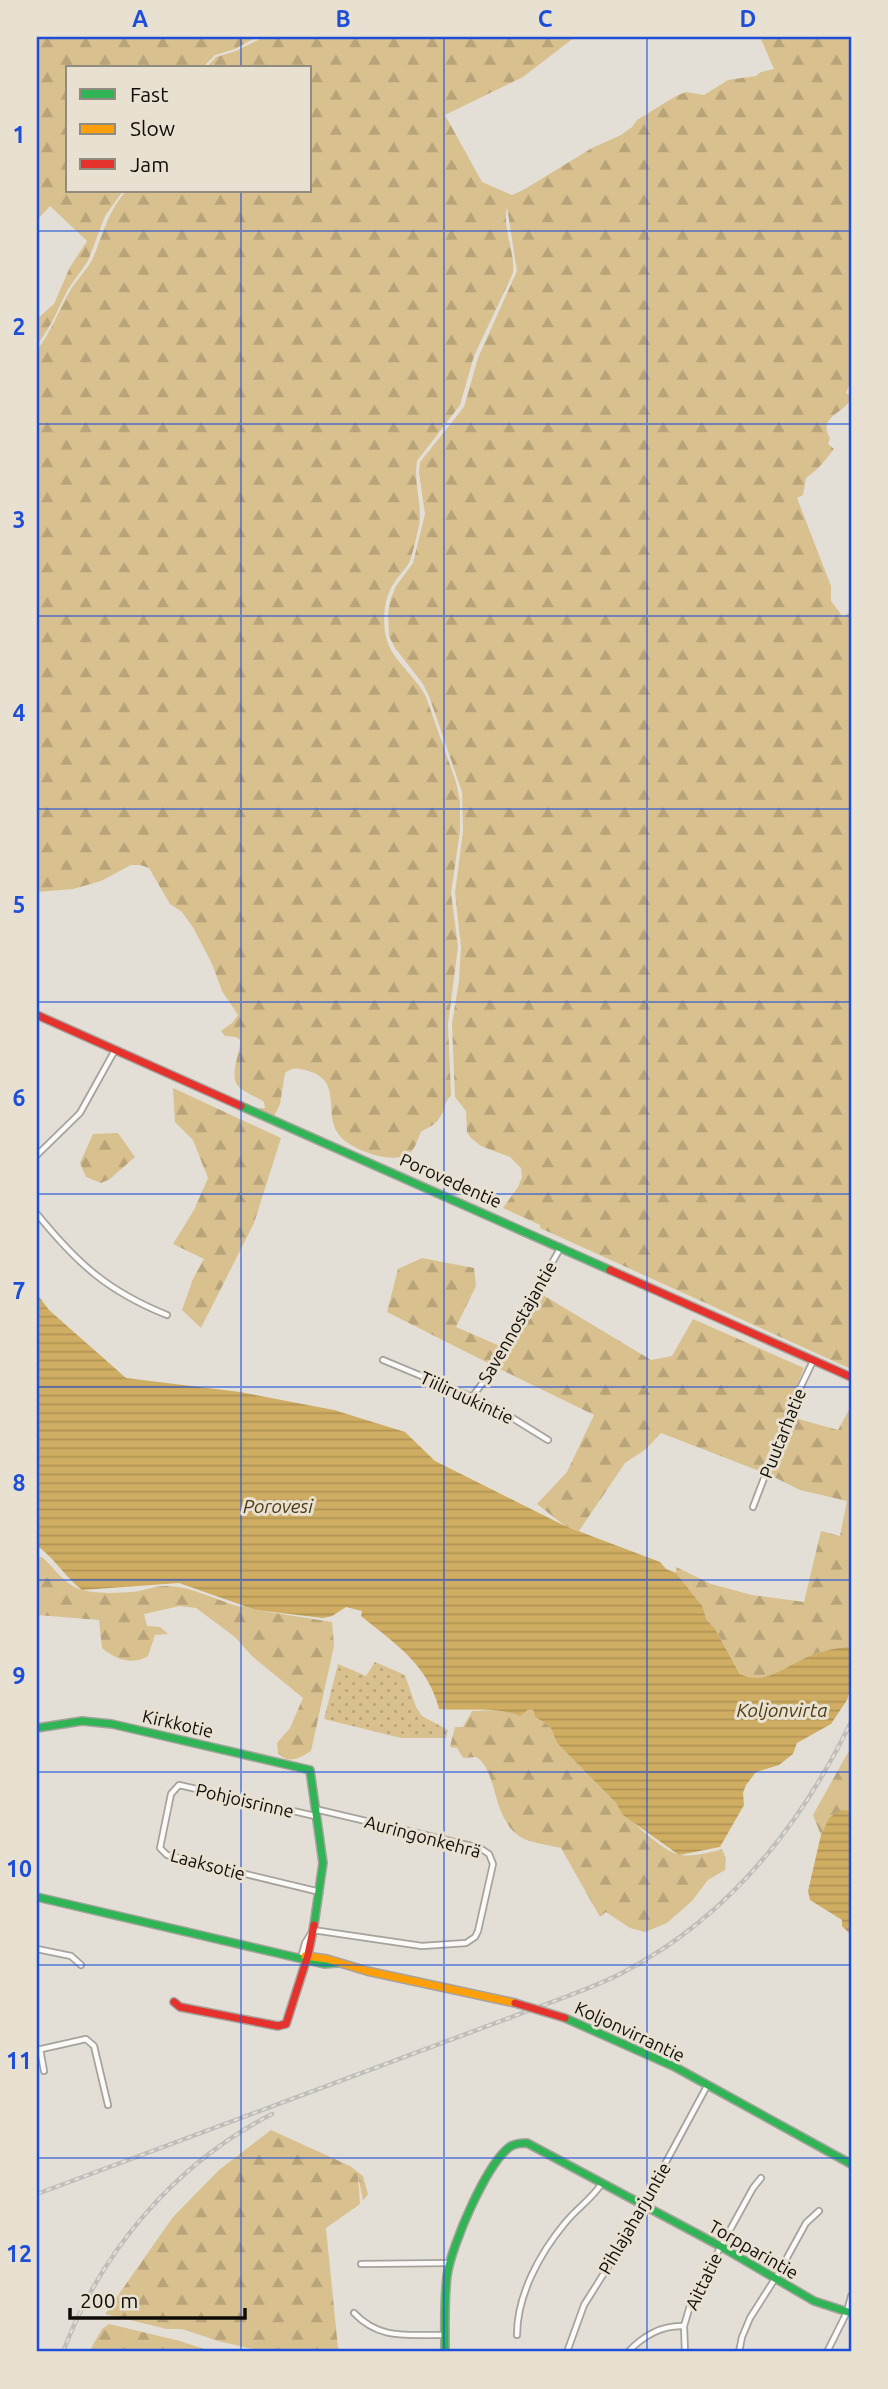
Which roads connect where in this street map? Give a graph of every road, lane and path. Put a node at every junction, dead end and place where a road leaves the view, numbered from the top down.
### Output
1 (37, 1015) edge
2 (115, 1049) junction
3 (37, 1155) edge
4 (37, 1214) edge
5 (561, 1247) junction
6 (167, 1314) dead end
7 (383, 1360) dead end
8 (813, 1360) junction
9 (851, 1377) edge
10 (472, 1397) junction
11 (548, 1440) dead end
12 (753, 1507) dead end
13 (37, 1728) edge
14 (176, 1787) joint
15 (315, 1813) junction
16 (320, 1892) junction
17 (37, 1897) edge
18 (312, 1932) junction
19 (37, 1949) edge
20 (305, 1958) junction
21 (81, 1965) dead end
22 (174, 2001) dead end
23 (38, 2049) edge
24 (44, 2071) dead end
25 (708, 2086) junction
26 (107, 2105) dead end
27 (851, 2164) edge
28 (761, 2178) dead end
29 (601, 2183) junction
30 (644, 2205) junction
31 (819, 2211) dead end
32 (720, 2246) junction
33 (449, 2263) junction
34 (361, 2264) dead end
35 (775, 2279) junction
36 (851, 2296) edge
37 (849, 2312) edge
38 (354, 2313) dead end
39 (684, 2326) junction
40 (517, 2335) dead end
41 (445, 2336) junction
42 (445, 2352) edge
43 (567, 2352) edge
44 (628, 2352) edge
45 (685, 2352) edge
46 (739, 2352) edge
47 (827, 2352) edge

1 - 2 street, Porovedentie
2 - 3 street
2 - 5 street, Porovedentie
4 - 6 street
5 - 8 street, Porovedentie
5 - 10 street, Savennostajantie
7 - 10 street, Tiiliruukintie
8 - 9 street, Porovedentie
8 - 12 street, Puutarhatie
10 - 11 street, Tiiliruukintie
13 - 15 street, Kirkkotie
14 - 15 street, Pohjoisrinne
14 - 16 street, Laaksotie
15 - 16 street
15 - 18 street, Auringonkehrä
16 - 18 street
17 - 20 street, Koljonvirrantie
18 - 20 street
19 - 21 street
20 - 22 street
20 - 25 street, Koljonvirrantie, bridge
23 - 24 street
23 - 26 street
25 - 27 street, Koljonvirrantie
25 - 30 street, Pihlajaharjuntie
28 - 32 street, Aittatie
29 - 30 street, Torpparintie
29 - 33 street, Torpparintie
29 - 40 street
30 - 32 street, Torpparintie
30 - 43 street, Pihlajaharjuntie
31 - 35 street
32 - 35 street, Torpparintie
32 - 39 street, Aittatie
33 - 34 street
33 - 41 street
35 - 37 street, Torpparintie
35 - 46 street
36 - 37 street
37 - 47 street
38 - 41 street
39 - 44 street
39 - 45 street, Aittatie
41 - 42 street

